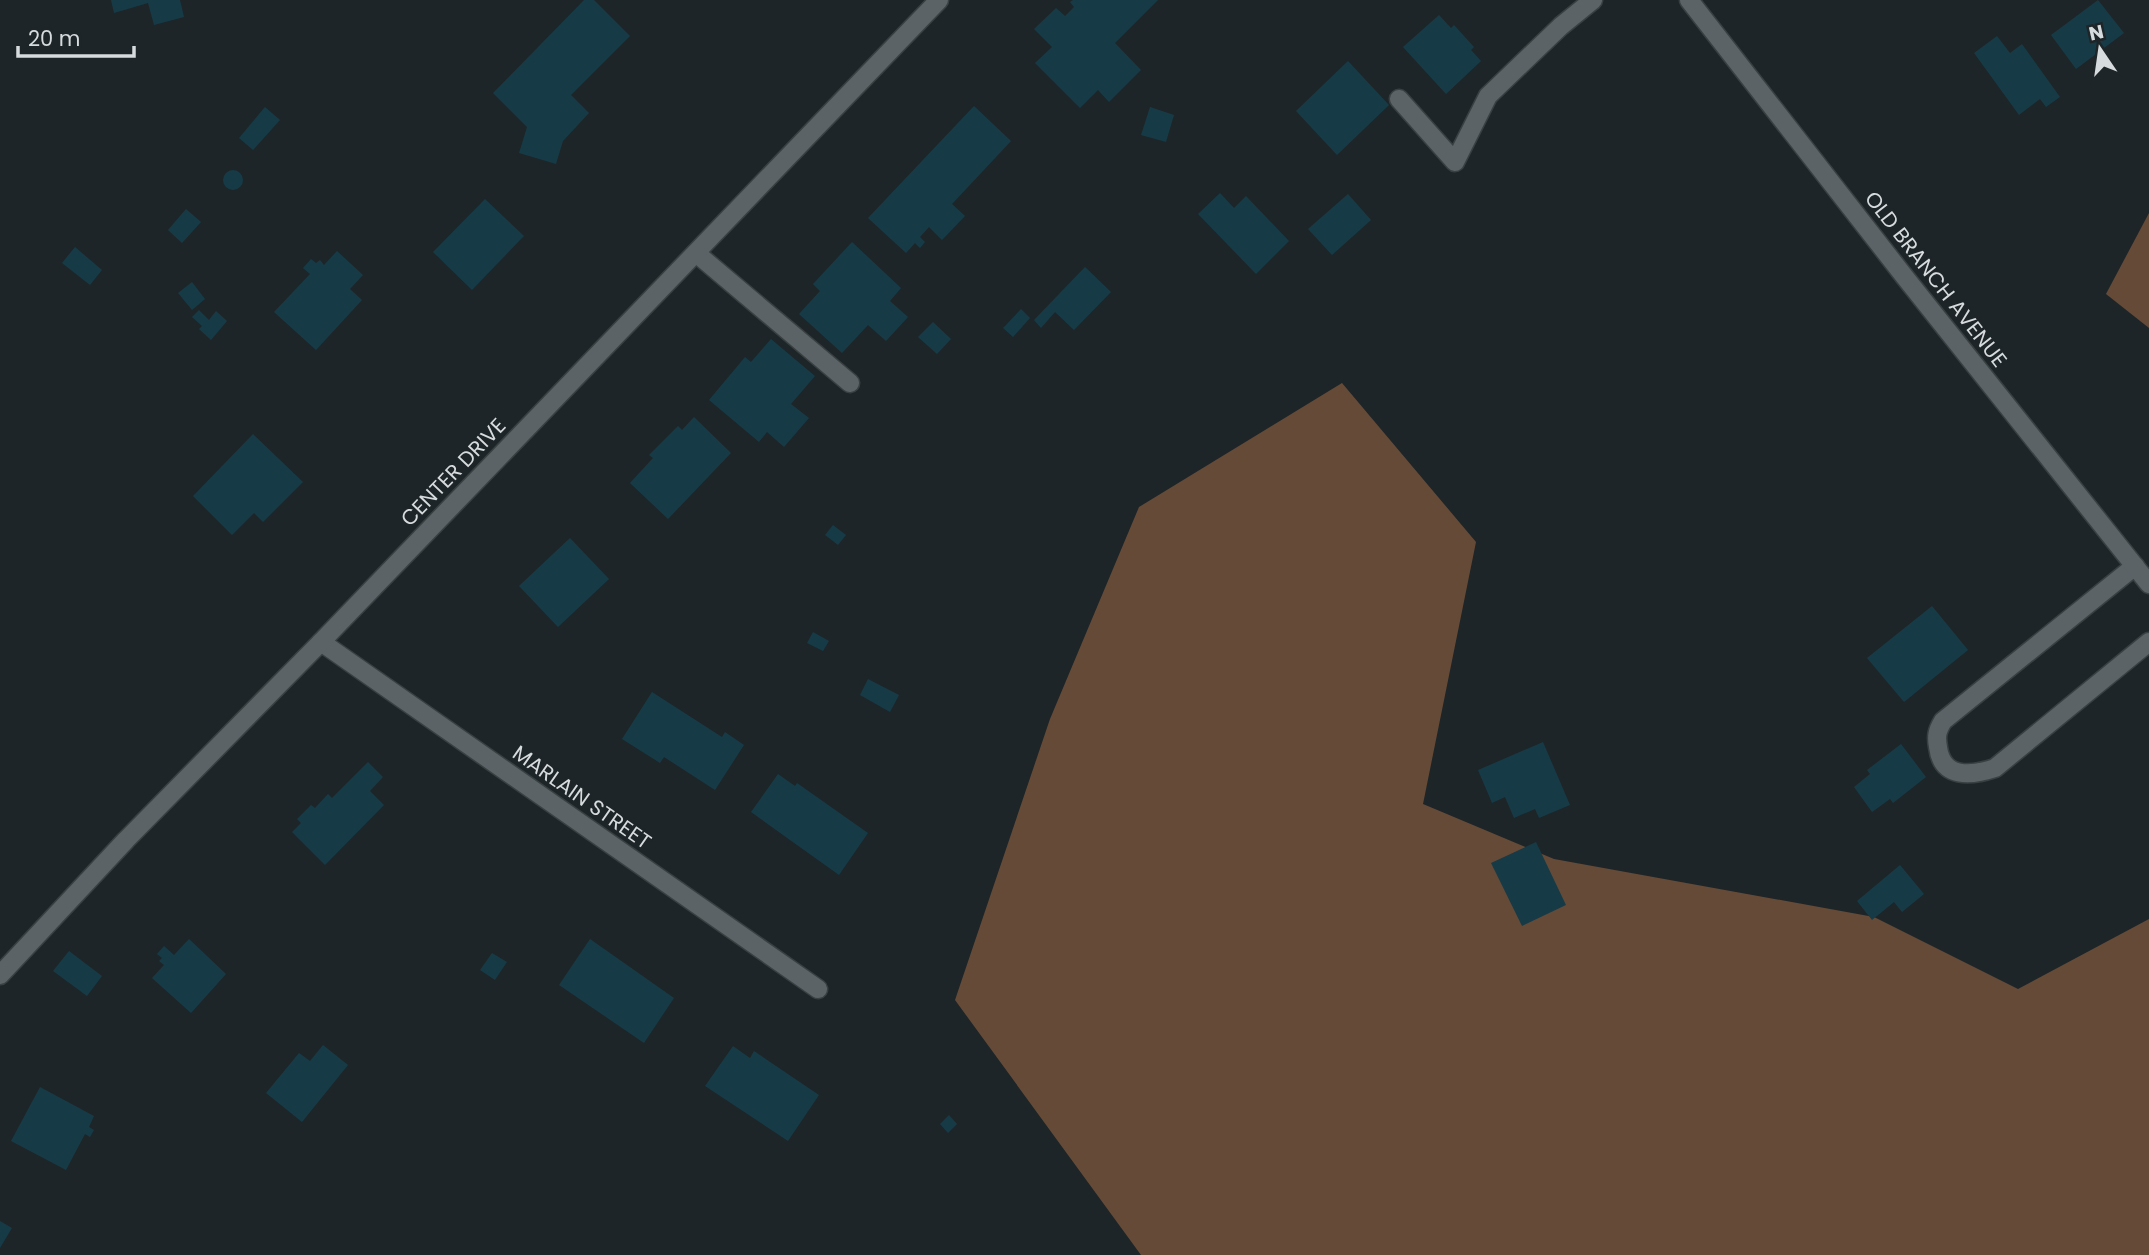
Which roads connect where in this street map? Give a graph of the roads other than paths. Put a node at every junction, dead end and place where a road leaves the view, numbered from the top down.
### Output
1 (939, 0) edge
2 (1593, 0) edge
3 (1689, 0) edge
4 (1399, 100) dead end
5 (696, 253) junction
6 (850, 383) dead end
7 (2135, 566) junction
8 (2149, 584) edge
9 (321, 642) junction
10 (2149, 642) edge
11 (0, 975) edge
12 (818, 989) dead end

1 - 5 street, CENTER DRIVE
2 - 4 street
3 - 7 street, OLD BRANCH AVENUE
5 - 6 street
5 - 9 street, CENTER DRIVE
7 - 8 street, OLD BRANCH AVENUE
7 - 10 street
9 - 11 street, CENTER DRIVE
9 - 12 street, MARLAIN STREET

